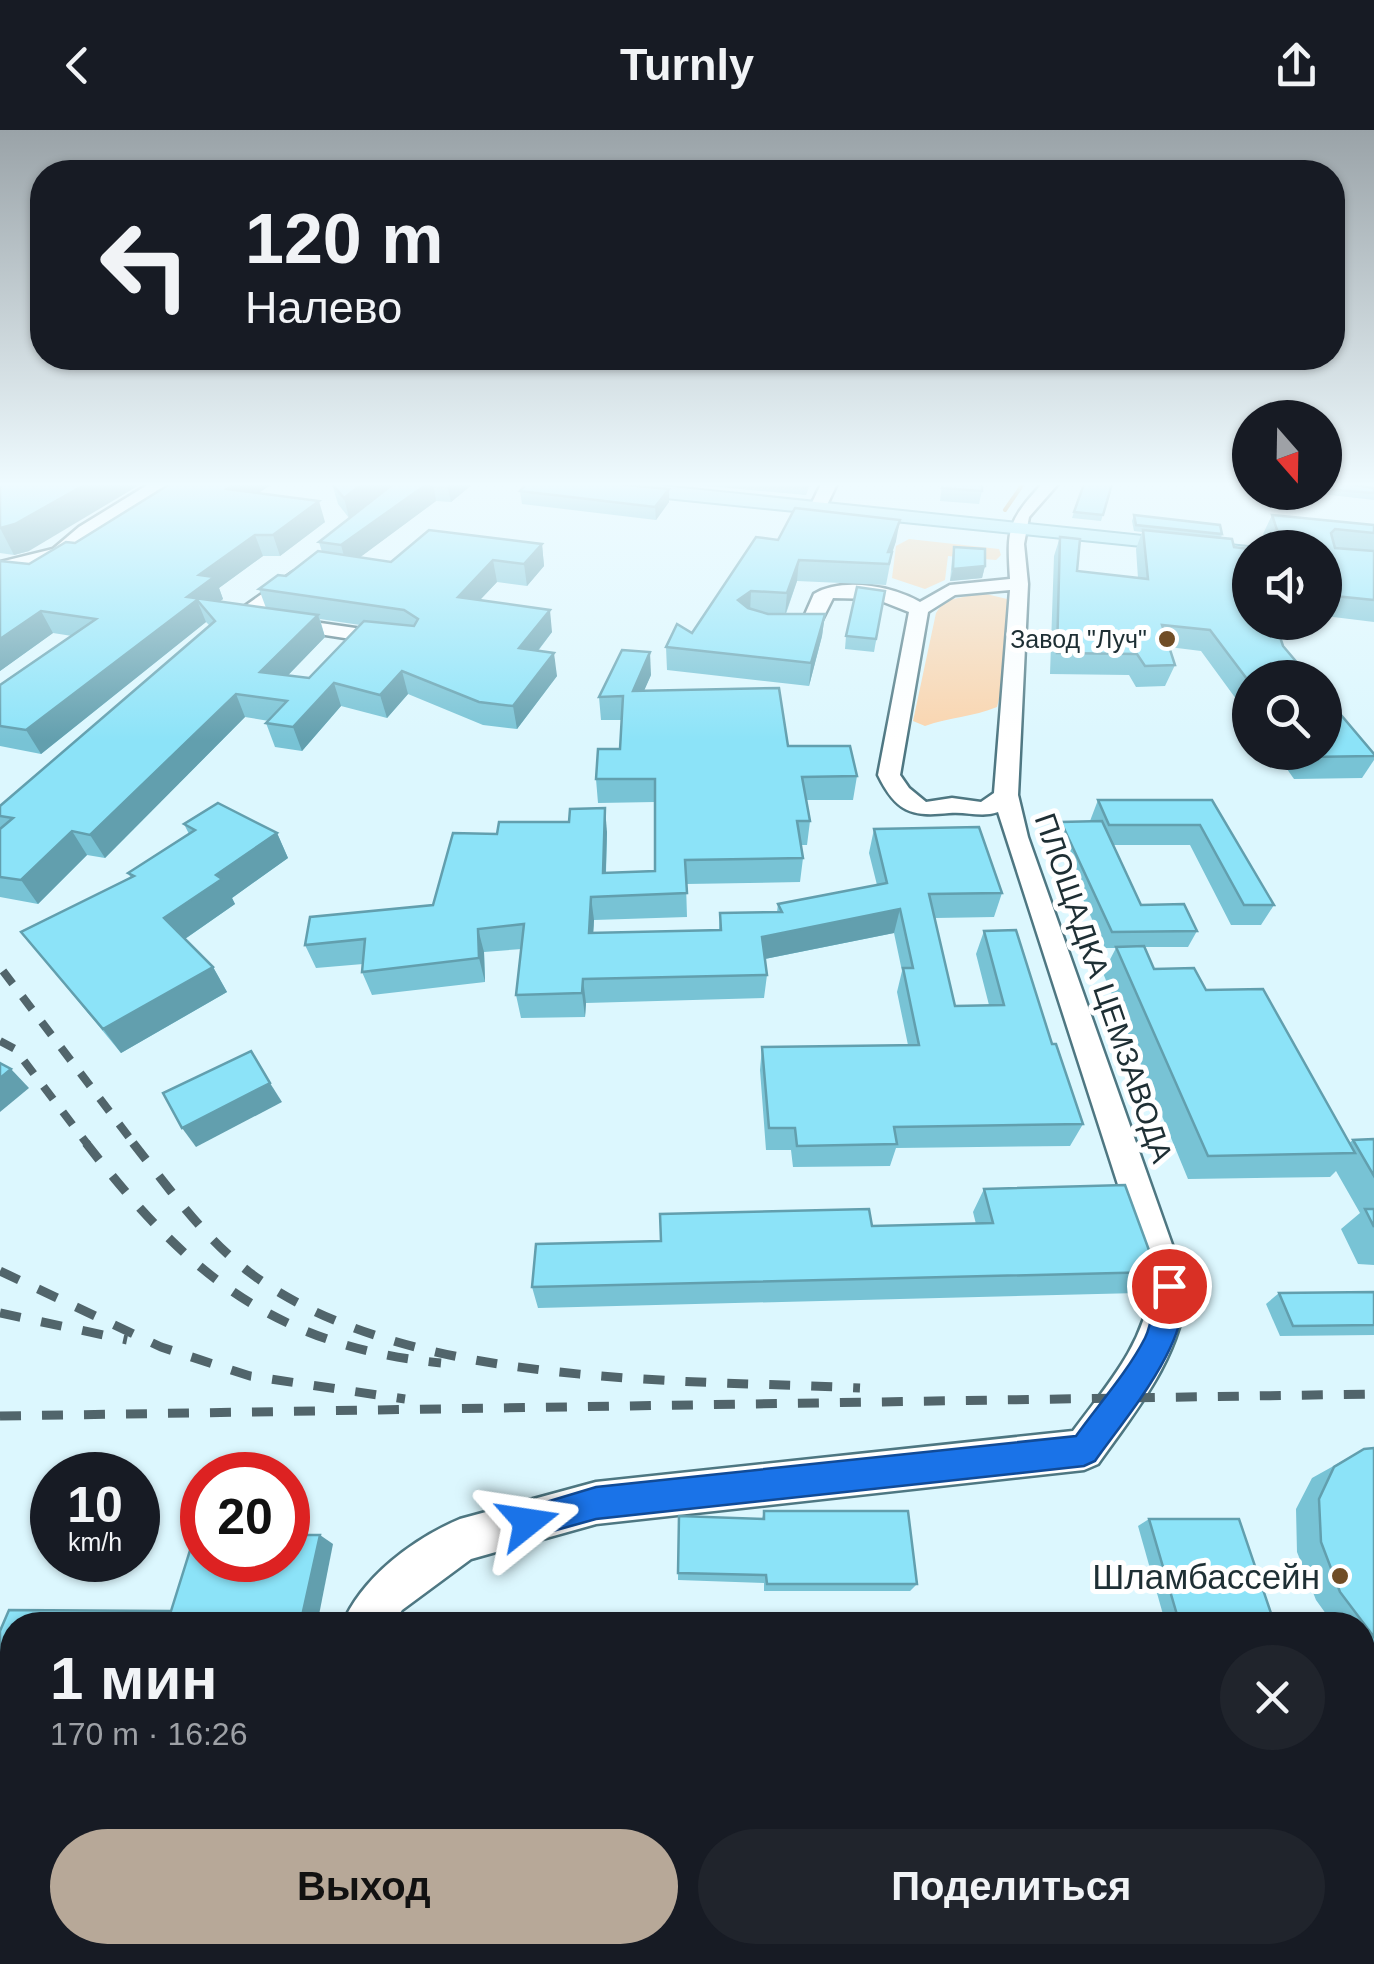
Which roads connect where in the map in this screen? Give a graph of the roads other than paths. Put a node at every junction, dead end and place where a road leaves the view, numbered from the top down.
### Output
1 (302, 570) edge
2 (1019, 570) edge
3 (1019, 584) junction
4 (919, 610) junction
5 (768, 625) edge
6 (409, 642) edge
7 (1006, 795) junction
8 (952, 804) junction
9 (1016, 837) junction
10 (374, 1612) edge

1 - 6 street
2 - 3 street, ПЛОЩАДКА ЦЕМЗАВОДА
3 - 4 street
3 - 7 street, ПЛОЩАДКА ЦЕМЗАВОДА
4 - 5 street
4 - 8 street
7 - 8 street
7 - 9 street, ПЛОЩАДКА ЦЕМЗАВОДА
8 - 9 street
9 - 10 street, ПЛОЩАДКА ЦЕМЗАВОДА

